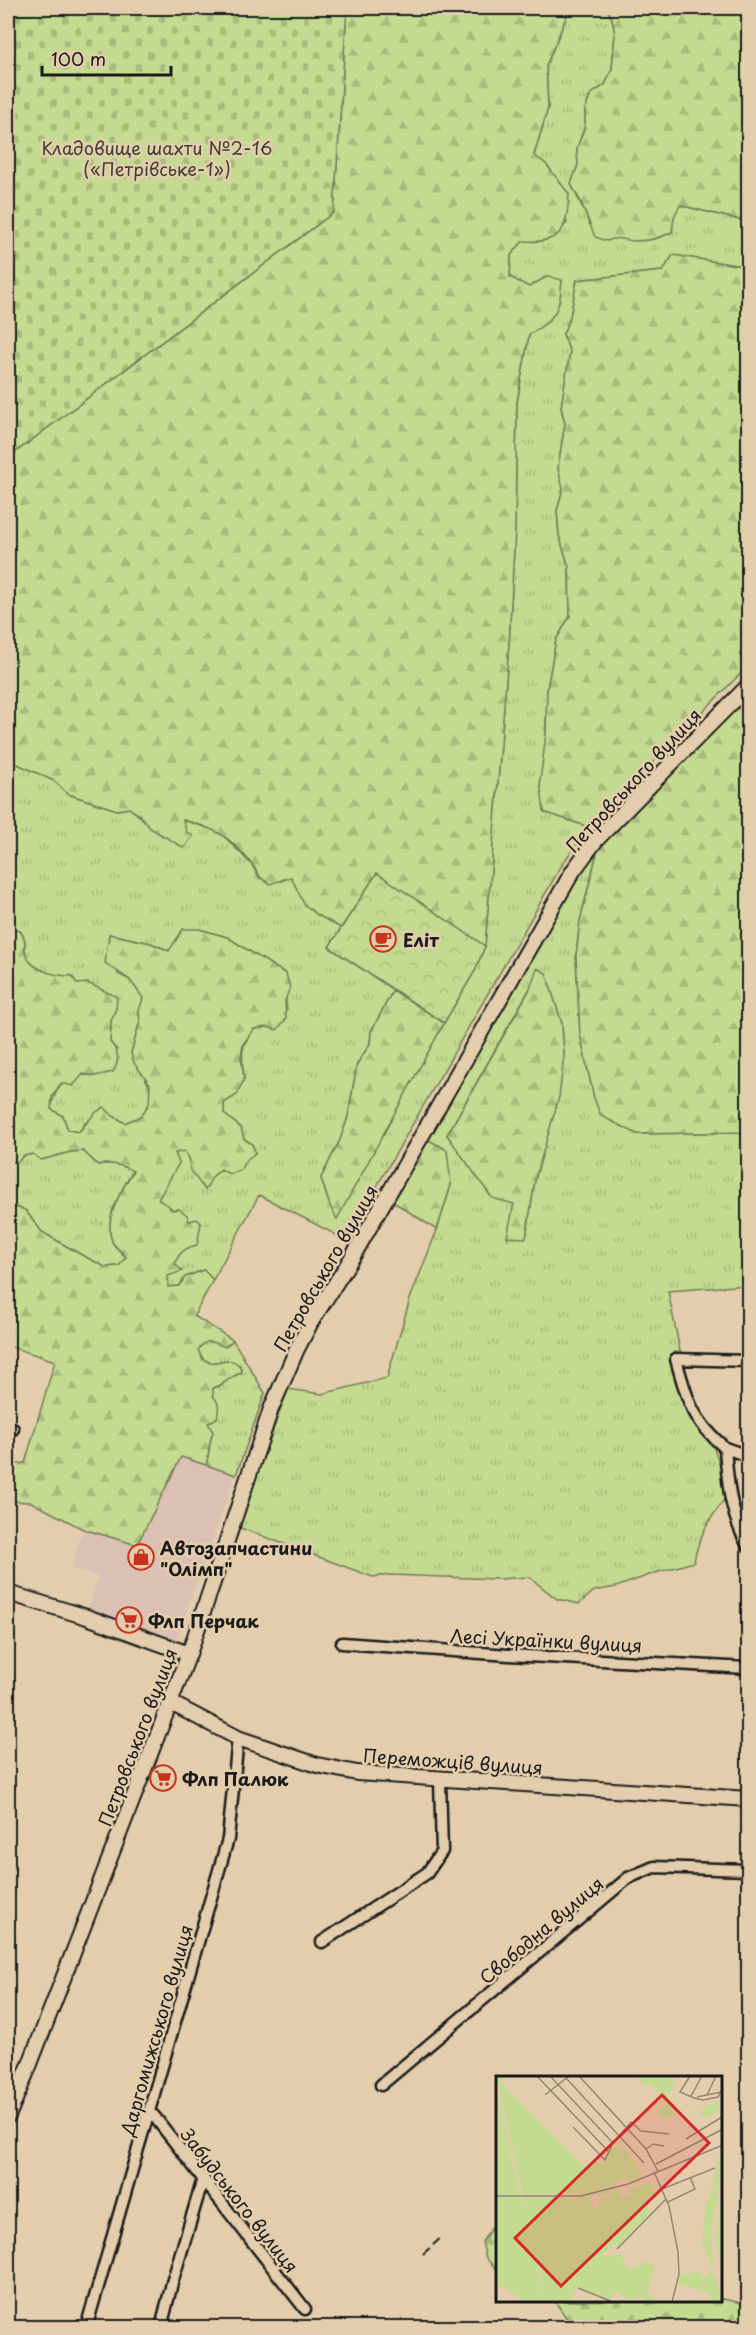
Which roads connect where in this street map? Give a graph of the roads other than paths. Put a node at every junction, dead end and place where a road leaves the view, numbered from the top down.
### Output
1 (748, 686) edge
2 (748, 1361) edge
3 (725, 1448) junction
4 (748, 1456) edge
5 (748, 1546) edge
6 (8, 1593) edge
7 (342, 1643) dead end
8 (189, 1654) junction
9 (748, 1668) edge
10 (169, 1702) junction
11 (238, 1738) junction
12 (440, 1780) junction
13 (748, 1799) edge
14 (748, 1870) edge
15 (322, 1942) dead end
16 (381, 2085) dead end
17 (148, 2113) junction
18 (8, 2116) edge
19 (203, 2179) junction
20 (305, 2309) dead end
21 (86, 2328) edge
22 (162, 2328) edge

1 - 8 main road, Петровського вулиця
2 - 3 street
3 - 4 street
3 - 5 street
6 - 8 main road
7 - 9 street, Лесі Українки вулиця
8 - 10 main road, Петровського вулиця
10 - 11 main road, Переможців вулиця
10 - 18 main road, Петровського вулиця
11 - 12 main road, Переможців вулиця
11 - 17 street, Даргомижського вулиця
12 - 13 main road, Переможців вулиця
12 - 15 street
14 - 16 street, Свободна вулиця
17 - 19 street, Забудського вулиця
17 - 21 street, Даргомижського вулиця
19 - 20 street, Забудського вулиця
19 - 22 street

